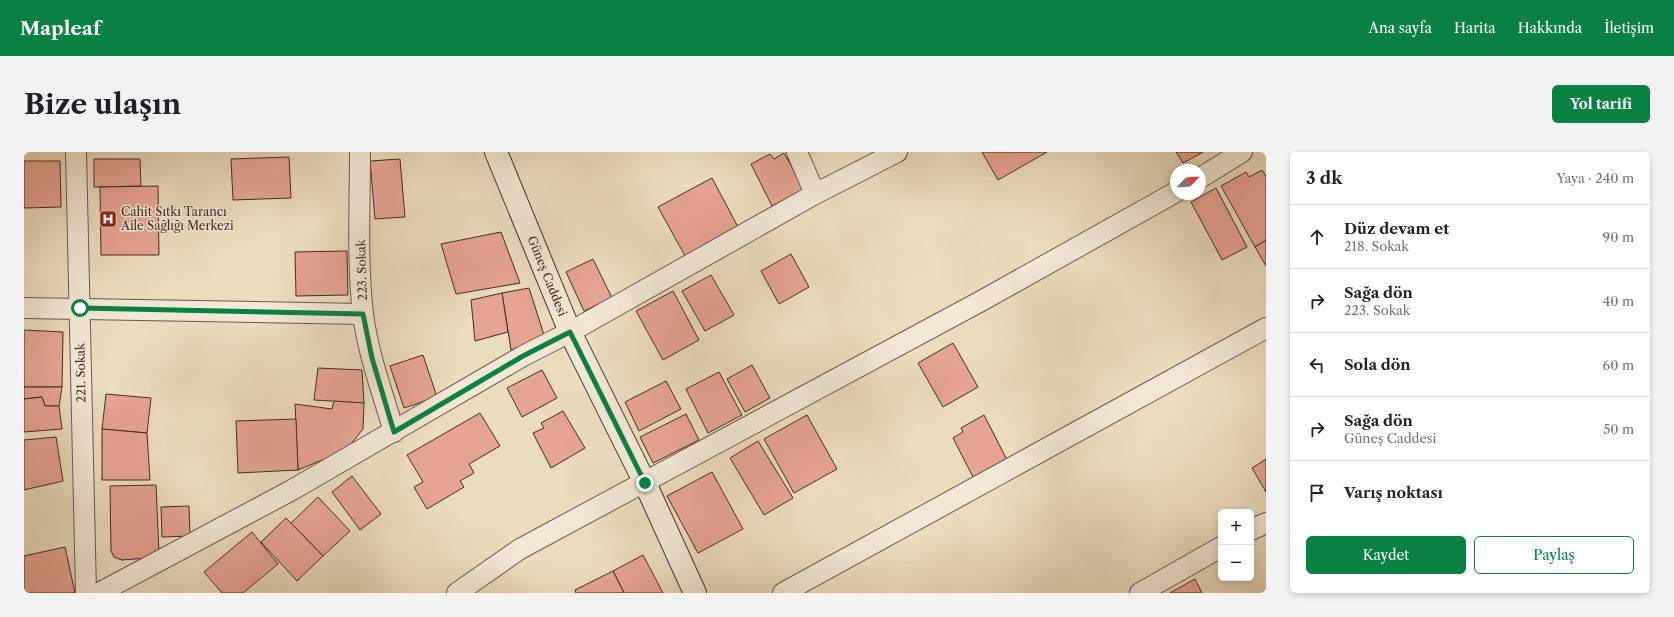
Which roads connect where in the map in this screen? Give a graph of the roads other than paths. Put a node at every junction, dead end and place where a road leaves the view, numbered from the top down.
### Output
1 (76, 152) edge
2 (360, 152) edge
3 (496, 152) edge
4 (797, 152) edge
5 (897, 152) edge
6 (1242, 152) edge
7 (1206, 174) edge
8 (815, 194) junction
9 (1170, 195) edge
10 (24, 308) edge
11 (80, 308) junction
12 (363, 314) junction
13 (1266, 328) edge
14 (570, 332) junction
15 (394, 432) junction
16 (645, 483) junction
17 (1266, 523) edge
18 (1254, 529) edge
19 (1218, 549) edge
20 (86, 593) edge
21 (99, 593) edge
22 (457, 593) edge
23 (695, 593) edge
24 (783, 593) edge
25 (1140, 593) edge

1 - 11 street, 221. Sokak
2 - 12 street, 223. Sokak
3 - 14 street, Güneş Caddesi
4 - 8 street
5 - 8 street
6 - 7 street
8 - 14 street
9 - 16 street
10 - 11 street
11 - 12 street
11 - 20 street, 221. Sokak
12 - 15 street, 223. Sokak
13 - 24 street
14 - 15 street
14 - 16 street, Güneş Caddesi
15 - 21 street
16 - 22 street
16 - 23 street, Güneş Caddesi
17 - 18 street
19 - 25 street

